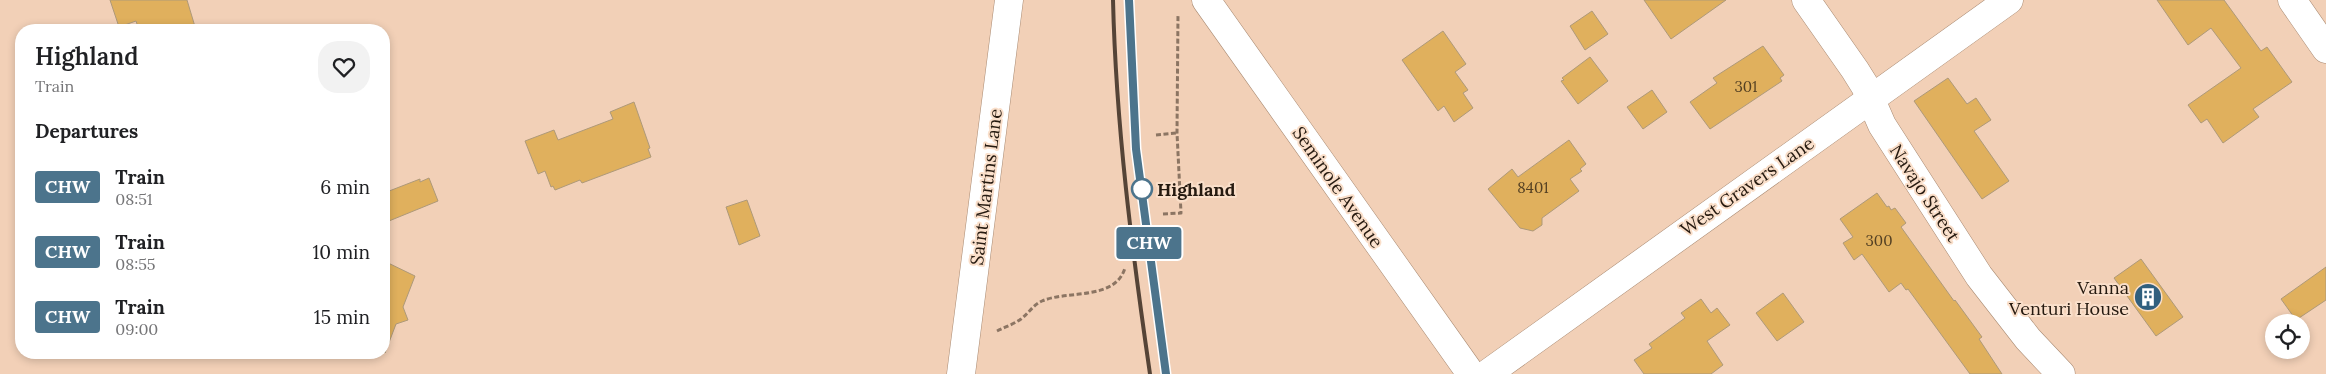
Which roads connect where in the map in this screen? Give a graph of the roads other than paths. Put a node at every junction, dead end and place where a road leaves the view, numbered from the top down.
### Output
1 (1009, 0) edge
2 (1206, 0) edge
3 (1806, 0) edge
4 (2009, 0) edge
5 (2292, 0) edge
6 (2326, 49) edge
7 (1871, 99) junction
8 (961, 374) edge
9 (1470, 374) edge
10 (1487, 374) edge
11 (2061, 374) edge

1 - 8 street, Saint Martins Lane
2 - 9 street, Seminole Avenue
3 - 7 street, Navajo Street
4 - 7 street, West Gravers Lane
5 - 6 street
7 - 10 street, West Gravers Lane
7 - 11 street, Navajo Street

